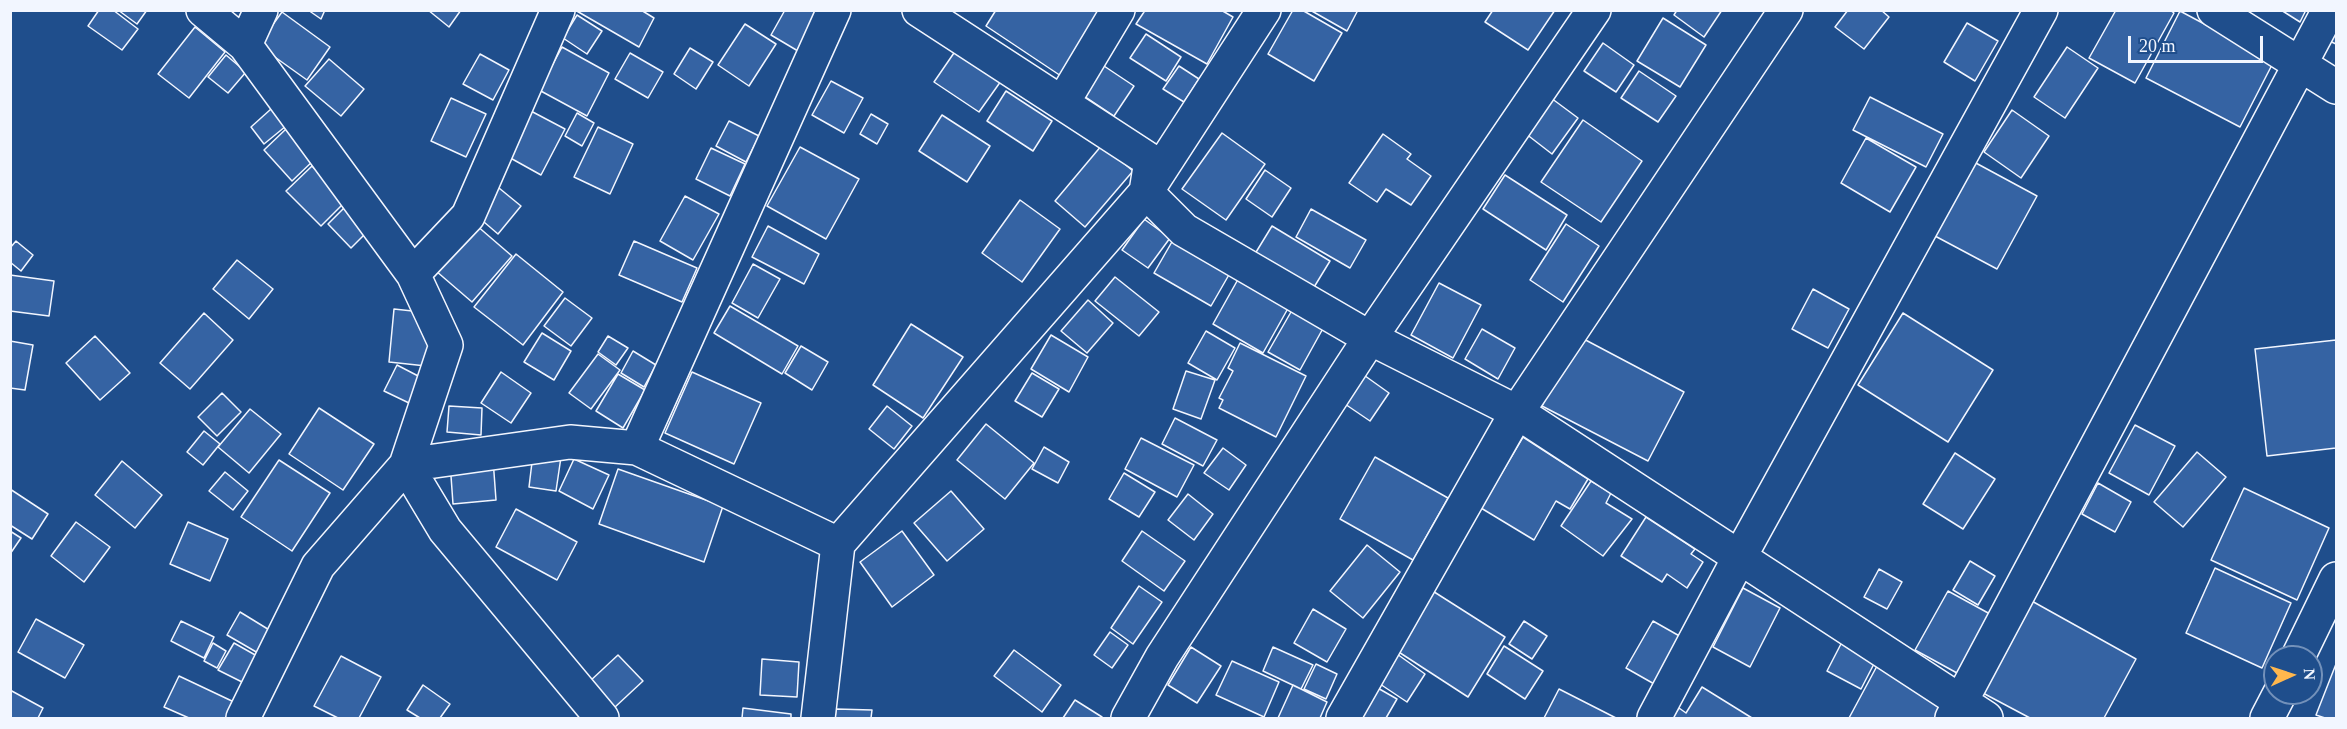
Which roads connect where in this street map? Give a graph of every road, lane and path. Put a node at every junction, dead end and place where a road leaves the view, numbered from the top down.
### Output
1 (203, 10) edge
2 (261, 10) edge
3 (558, 10) edge
4 (834, 10) edge
5 (919, 10) edge
6 (1118, 10) edge
7 (1264, 10) edge
8 (1594, 10) edge
9 (1786, 10) edge
10 (2041, 10) edge
11 (2214, 10) edge
12 (2328, 10) edge
13 (245, 45) junction
14 (2301, 65) junction
15 (2337, 87) edge
16 (1063, 102) junction
17 (1146, 192) junction
18 (413, 274) junction
19 (1370, 338) junction
20 (1517, 412) junction
21 (637, 448) junction
22 (406, 465) junction
23 (838, 544) junction
24 (1739, 558) junction
25 (2337, 579) edge
26 (2304, 645) edge
27 (1955, 710) edge
28 (243, 718) edge
29 (602, 718) edge
30 (818, 718) edge
31 (1128, 718) edge
32 (1343, 718) edge
33 (1654, 718) edge
34 (1986, 718) edge

1 - 13 street
2 - 13 street
3 - 18 street
4 - 21 street
5 - 16 street
6 - 16 street
7 - 17 street
8 - 19 street
9 - 20 street
10 - 24 street
11 - 14 street
12 - 14 street
13 - 18 street
14 - 15 street
14 - 27 street
16 - 17 street
17 - 19 street
17 - 23 street
18 - 22 street
19 - 20 street
19 - 31 street
20 - 24 street
20 - 32 street
21 - 22 street
21 - 23 street
22 - 28 street
22 - 29 street
23 - 30 street
24 - 27 street
24 - 33 street
25 - 26 street
27 - 34 street

